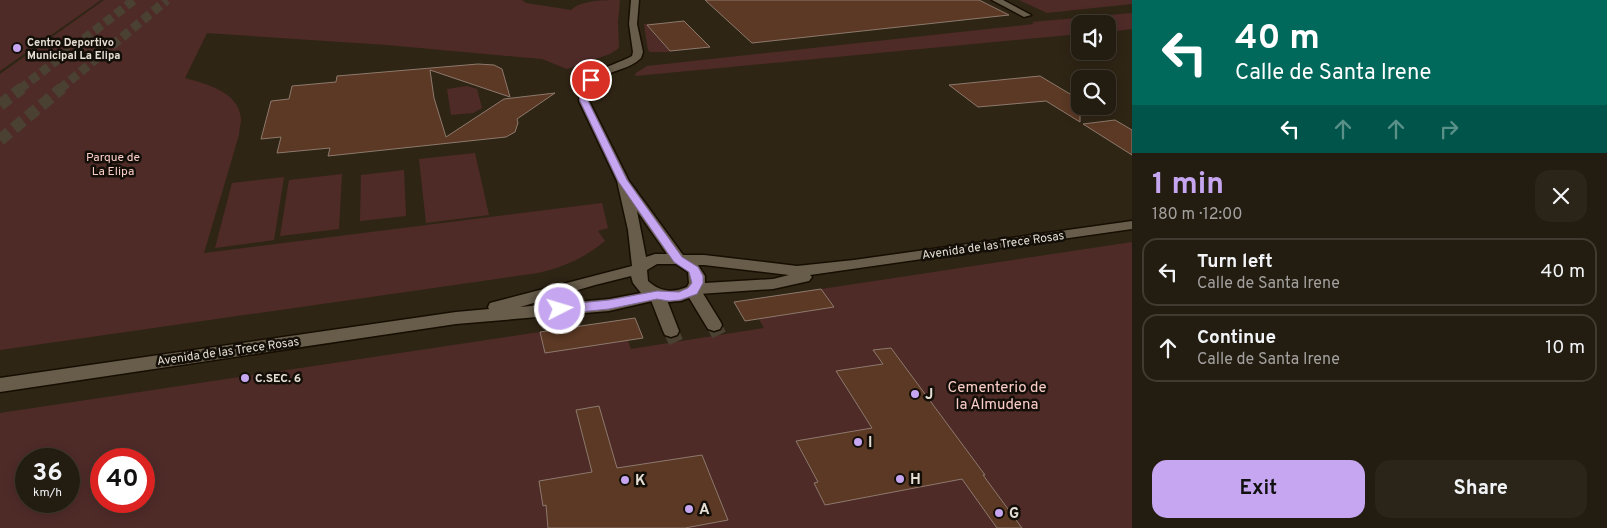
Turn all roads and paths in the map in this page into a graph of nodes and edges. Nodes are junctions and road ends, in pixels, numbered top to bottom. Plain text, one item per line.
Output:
1 (635, 0) edge
2 (996, 0) edge
3 (1027, 15) dead end
4 (622, 181) junction
5 (1132, 225) edge
6 (682, 262) junction
7 (854, 266) junction
8 (640, 269) junction
9 (693, 290) junction
10 (657, 295) junction
11 (456, 318) junction
12 (714, 325) tunnel mouth
13 (671, 331) tunnel mouth
14 (0, 385) edge

1 - 4 street
2 - 3 street
4 - 6 street
4 - 8 street
5 - 7 street, Avenida de las Trece Rosas
6 - 7 street, Avenida de las Trece Rosas
6 - 8 street, Avenida de las Trece Rosas
6 - 9 street
7 - 9 street, Avenida de las Trece Rosas
8 - 10 street
8 - 11 street, Avenida de las Trece Rosas
9 - 10 street, Avenida de las Trece Rosas
9 - 12 street
10 - 11 street, Avenida de las Trece Rosas
10 - 13 street
11 - 14 street, Avenida de las Trece Rosas

